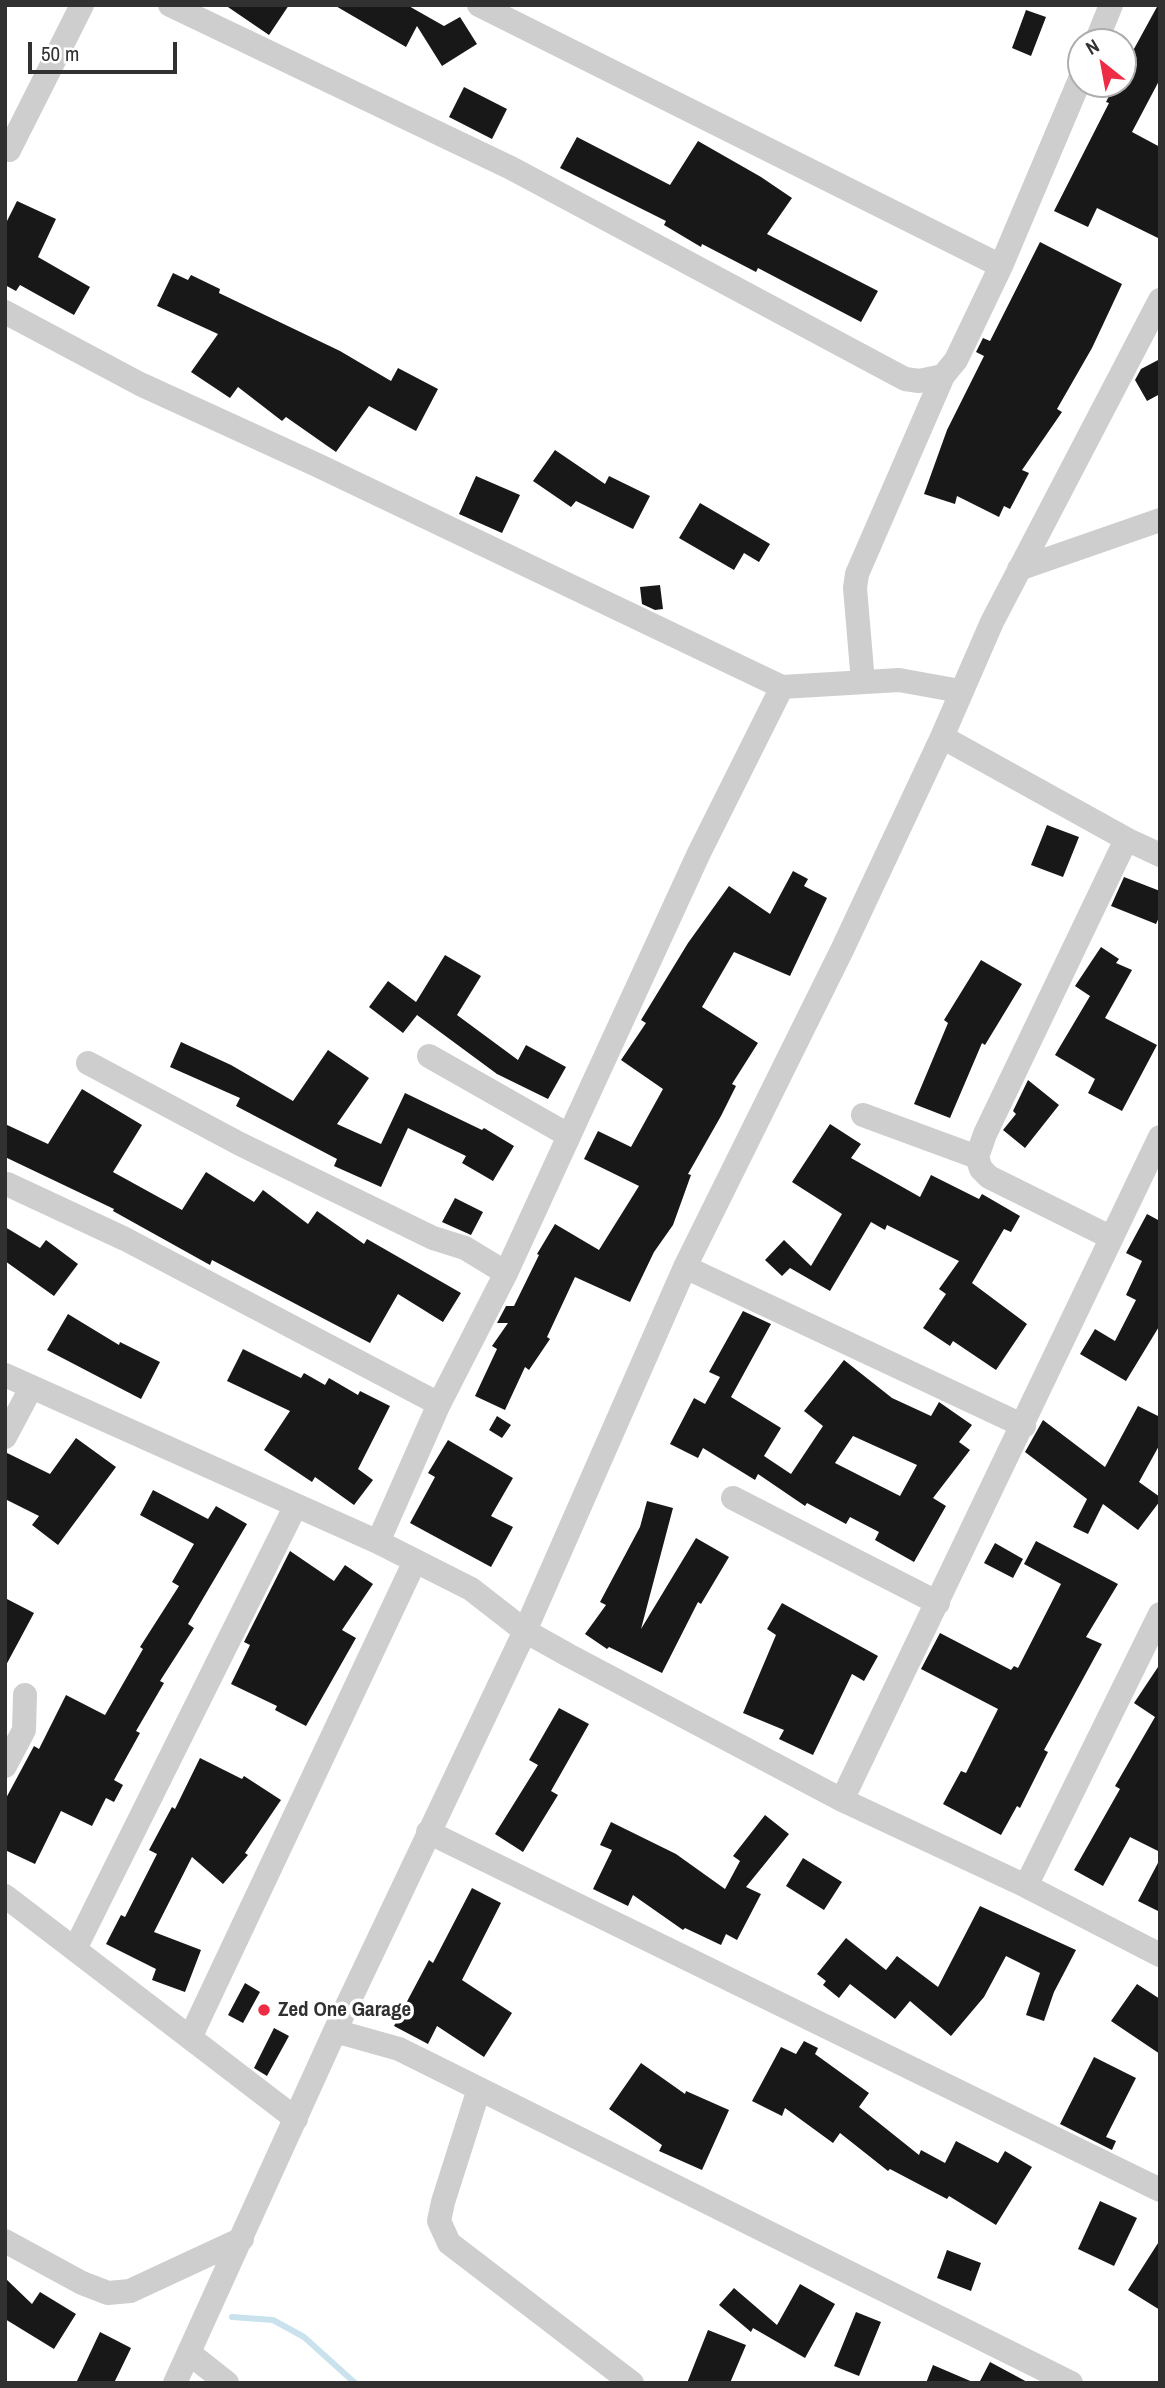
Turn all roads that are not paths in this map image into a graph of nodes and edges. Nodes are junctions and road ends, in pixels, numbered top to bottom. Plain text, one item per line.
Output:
1 (82, 5) edge
2 (170, 5) edge
3 (479, 5) edge
4 (1111, 5) edge
5 (1102, 28) edge
6 (1072, 98) edge
7 (9, 150) dead end
8 (1001, 267) junction
9 (1160, 300) edge
10 (5, 312) edge
11 (943, 376) junction
12 (1160, 520) edge
13 (1019, 569) junction
14 (863, 682) junction
15 (782, 687) junction
16 (960, 691) junction
17 (942, 737) junction
18 (1128, 841) junction
19 (1160, 855) edge
20 (429, 1056) dead end
21 (88, 1063) dead end
22 (863, 1115) dead end
23 (568, 1135) junction
24 (1160, 1137) edge
25 (977, 1157) junction
26 (7, 1184) edge
27 (1110, 1237) junction
28 (685, 1267) junction
29 (506, 1273) junction
30 (5, 1375) edge
31 (31, 1388) junction
32 (439, 1404) junction
33 (1024, 1426) junction
34 (5, 1437) edge
35 (733, 1498) dead end
36 (295, 1507) junction
37 (378, 1542) junction
38 (415, 1561) junction
39 (938, 1603) junction
40 (1160, 1614) edge
41 (525, 1631) junction
42 (25, 1695) dead end
43 (5, 1766) edge
44 (842, 1800) junction
45 (428, 1832) junction
46 (1026, 1886) junction
47 (5, 1896) edge
48 (76, 1947) junction
49 (1160, 1955) edge
50 (335, 2031) junction
51 (190, 2038) junction
52 (480, 2089) junction
53 (296, 2119) junction
54 (1160, 2190) edge
55 (242, 2239) junction
56 (5, 2241) edge
57 (189, 2353) junction
58 (175, 2383) edge
59 (227, 2383) edge
60 (632, 2383) edge
61 (1071, 2383) edge

1 - 7 street
2 - 11 street
3 - 8 street
4 - 5 street
6 - 8 street
8 - 11 street
9 - 13 street
10 - 15 street
11 - 14 street
12 - 13 street
13 - 16 street
14 - 15 street
14 - 16 street
15 - 23 street
16 - 17 street
17 - 18 street
17 - 28 street
18 - 19 street
18 - 25 street
20 - 23 street
21 - 29 street
22 - 25 street
23 - 29 street
24 - 27 street
25 - 27 street
26 - 32 street
27 - 33 street
28 - 33 street
28 - 41 street
29 - 32 street
30 - 31 street
31 - 34 street
31 - 36 street
32 - 37 street
33 - 39 street
35 - 39 street
36 - 37 street
36 - 48 street
37 - 38 street
38 - 41 street
38 - 51 street
39 - 44 street
40 - 46 street
41 - 44 street
41 - 45 street
42 - 43 street
44 - 46 street
45 - 50 street
45 - 54 street
46 - 49 street
47 - 48 street
48 - 51 street
50 - 52 street
50 - 53 street
51 - 53 street
52 - 60 street
52 - 61 street
53 - 55 street
55 - 56 street
55 - 57 street
57 - 58 street
57 - 59 street

